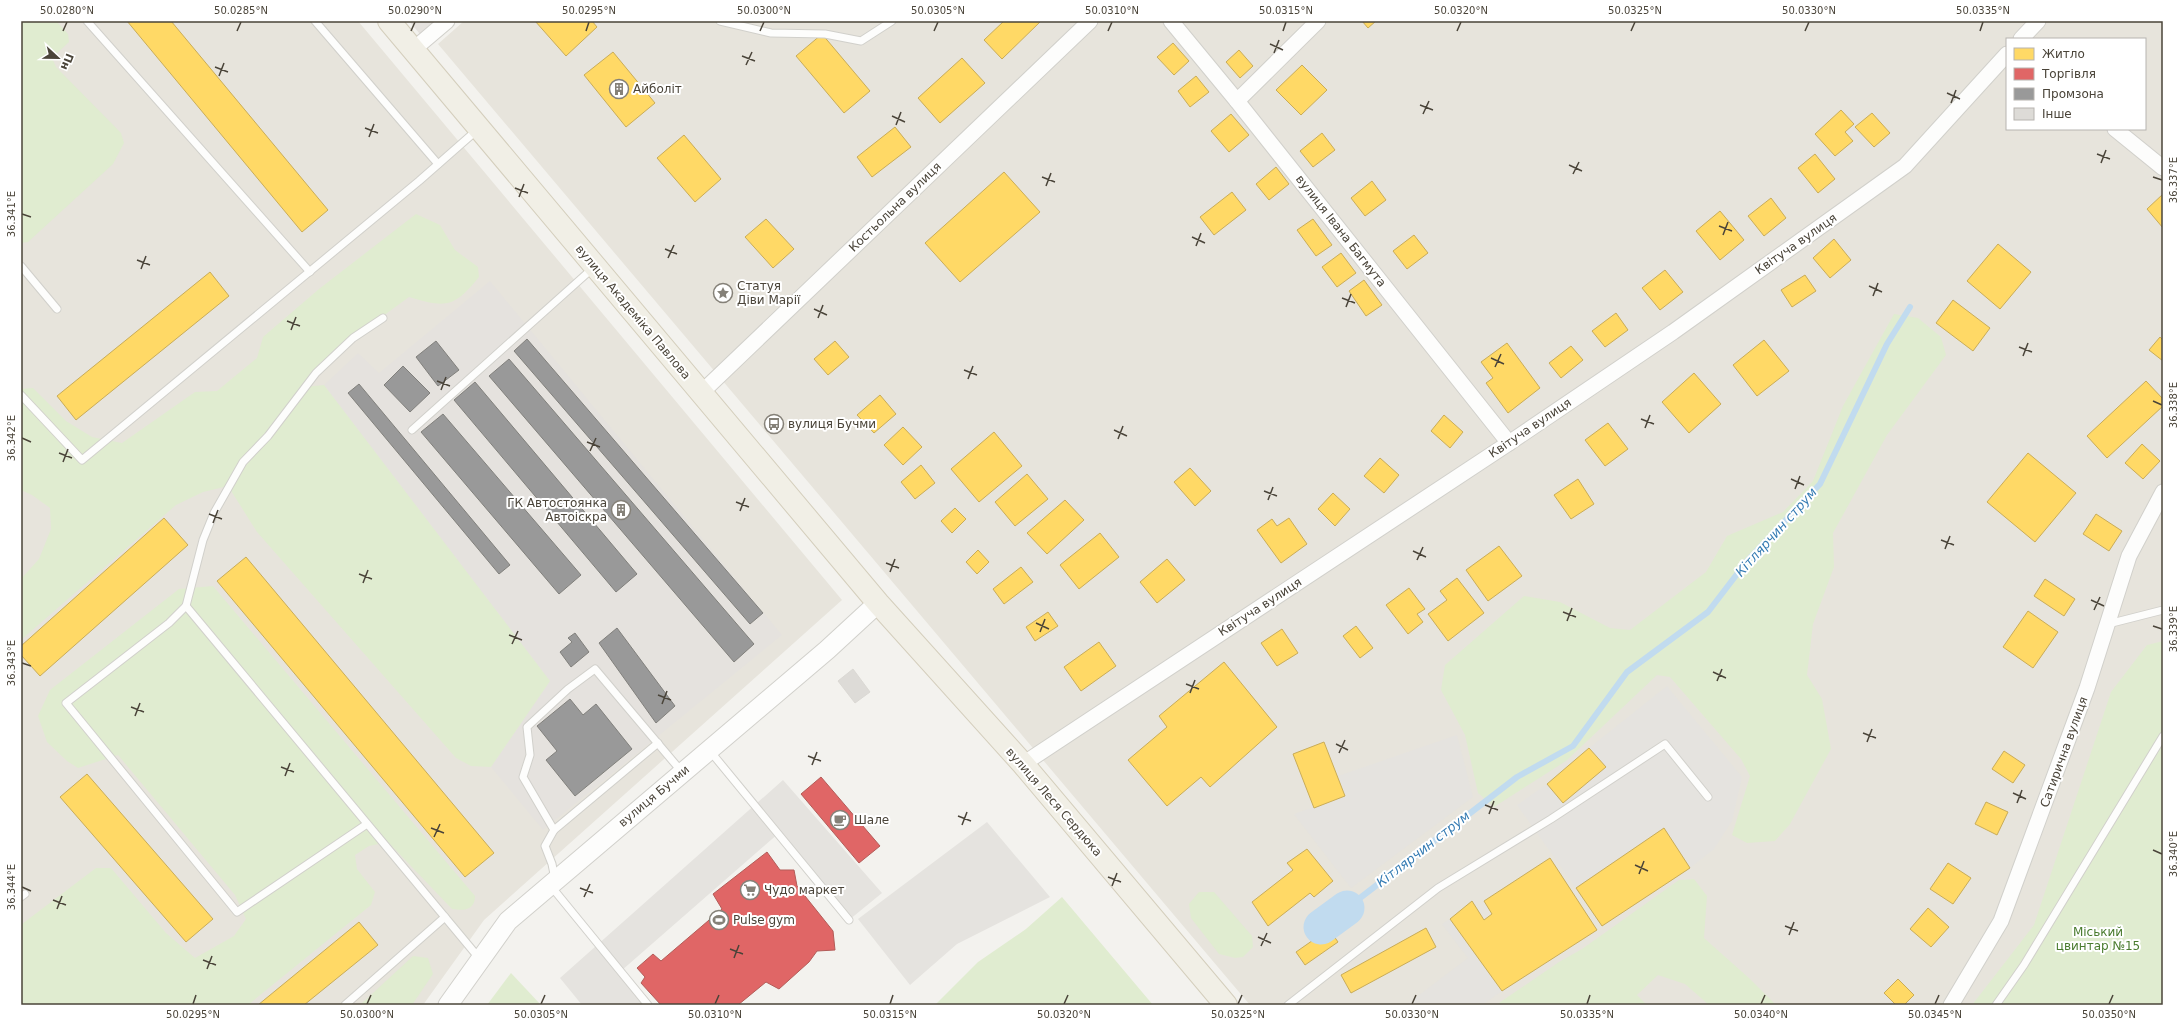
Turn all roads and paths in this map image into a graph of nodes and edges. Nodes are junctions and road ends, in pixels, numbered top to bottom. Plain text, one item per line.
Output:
1 (87, 21) edge
2 (315, 21) edge
3 (389, 21) edge
4 (447, 21) edge
5 (720, 21) edge
6 (892, 21) edge
7 (1090, 21) edge
8 (1171, 21) edge
9 (1318, 21) edge
10 (2038, 21) edge
11 (2022, 38) edge
12 (414, 49) junction
13 (2006, 55) edge
14 (1237, 101) junction
15 (479, 129) junction
16 (2117, 130) edge
17 (438, 164) junction
18 (2163, 168) edge
19 (21, 266) edge
20 (595, 266) junction
21 (310, 272) junction
22 (57, 309) dead end
23 (383, 318) dead end
24 (701, 393) junction
25 (21, 395) edge
26 (412, 430) dead end
27 (1509, 443) junction
28 (2163, 492) edge
29 (878, 603) junction
30 (186, 606) junction
31 (2163, 610) edge
32 (2108, 624) junction
33 (2163, 736) edge
34 (658, 743) junction
35 (709, 750) junction
36 (1022, 764) junction
37 (682, 772) junction
38 (1708, 797) dead end
39 (367, 824) junction
40 (554, 830) junction
41 (553, 883) junction
42 (445, 917) junction
43 (849, 920) dead end
44 (480, 960) junction
45 (345, 1005) edge
46 (448, 1005) edge
47 (648, 1005) edge
48 (1226, 1005) edge
49 (1288, 1005) edge
50 (1951, 1005) edge
51 (1996, 1005) edge

1 - 21 lane
2 - 17 lane
3 - 12 main road, вулиця Академіка Павлова
4 - 12 street
5 - 6 lane
7 - 24 street, Костьольна вулиця
8 - 14 street, вулиця Івана Багмута
9 - 14 street
10 - 11 street
12 - 15 main road, вулиця Академіка Павлова
13 - 27 street, Квітуча вулиця
14 - 27 street, вулиця Івана Багмута
15 - 17 lane
15 - 20 main road, вулиця Академіка Павлова
16 - 18 street
17 - 21 lane
19 - 22 lane
20 - 24 main road, вулиця Академіка Павлова
20 - 26 lane
21 - 25 lane
23 - 30 lane
24 - 29 main road, вулиця Академіка Павлова
27 - 36 street, Квітуча вулиця
28 - 32 street, Сатирична вулиця
29 - 35 street, вулиця Бучми
29 - 36 main road, вулиця Леся Сердюка
30 - 39 lane
30 - 39 lane
31 - 32 lane
32 - 50 street, Сатирична вулиця
33 - 51 lane
34 - 37 lane
34 - 40 lane
34 - 40 lane
35 - 37 street, вулиця Бучми
35 - 43 lane
36 - 48 main road, вулиця Леся Сердюка
37 - 41 street, вулиця Бучми
38 - 49 lane
39 - 42 lane
40 - 41 lane
41 - 44 street, вулиця Бучми
41 - 47 lane
42 - 44 lane
42 - 45 lane
44 - 46 street, вулиця Бучми

